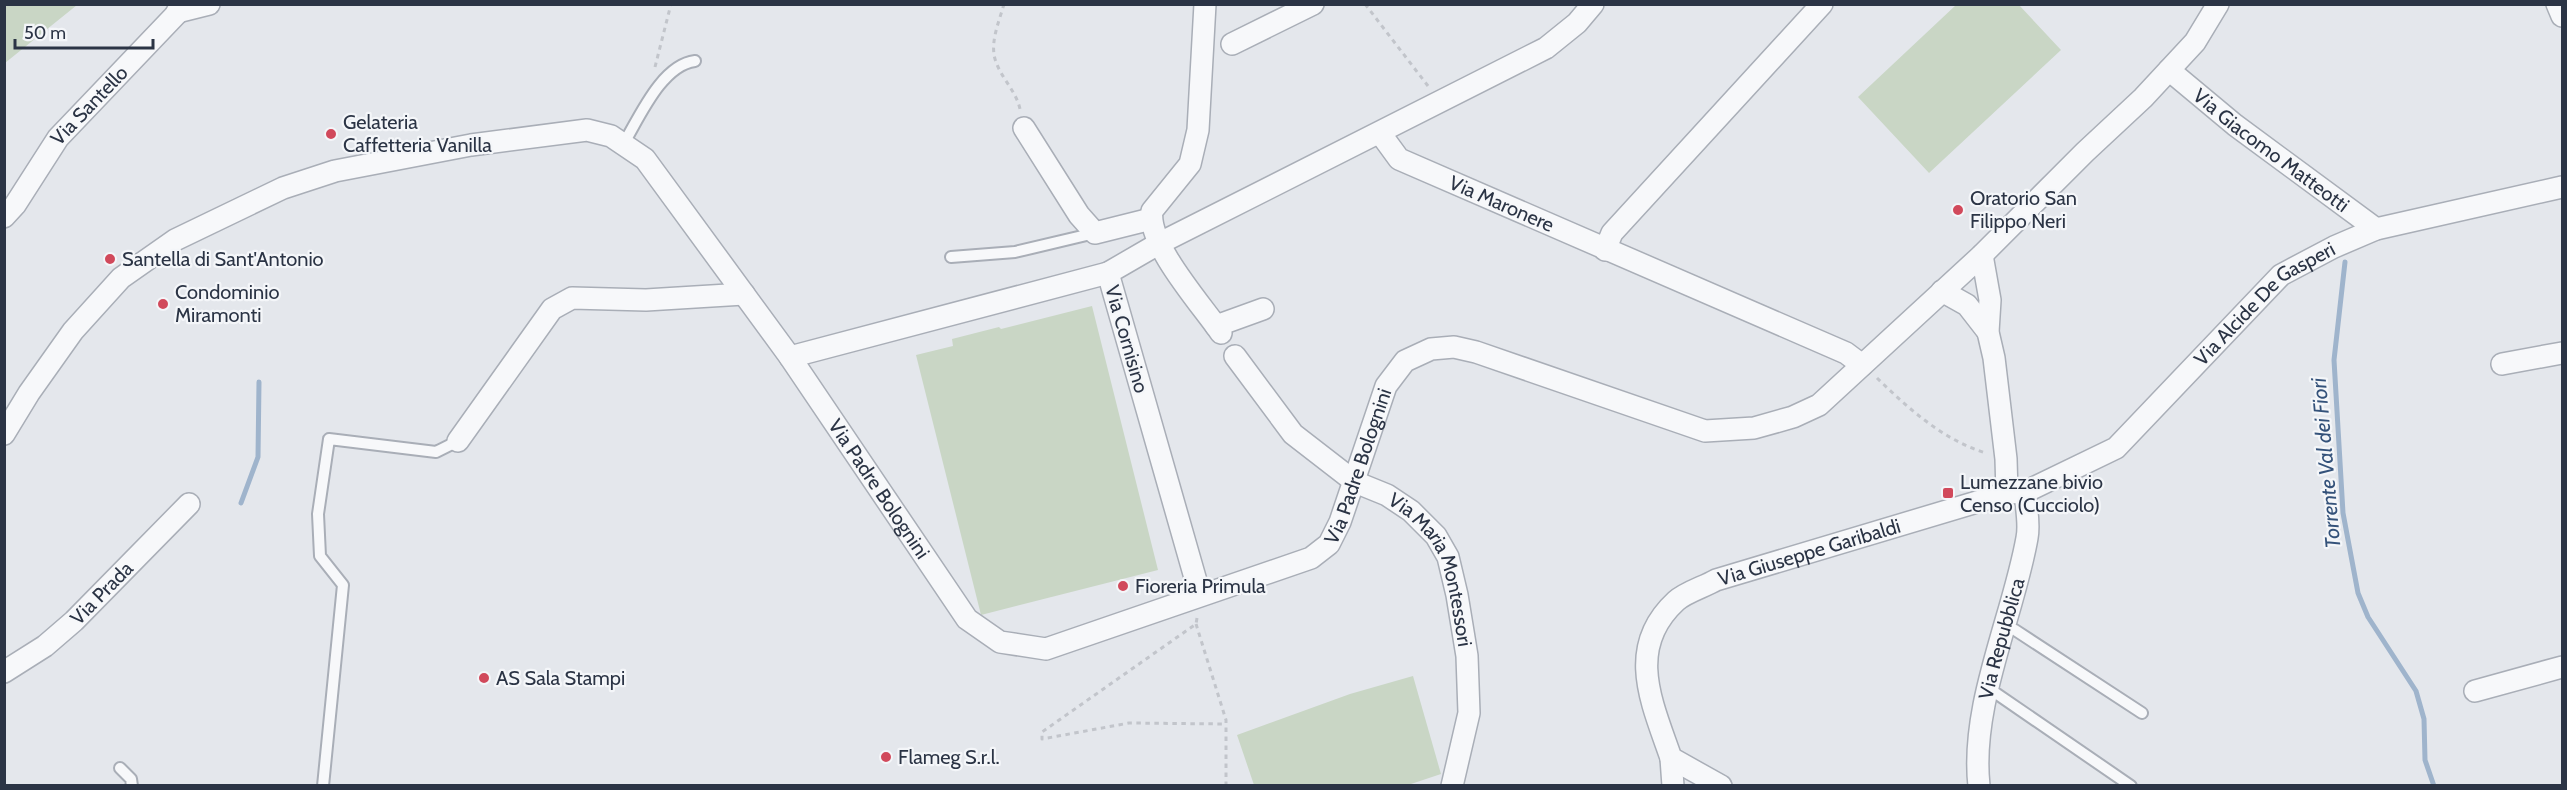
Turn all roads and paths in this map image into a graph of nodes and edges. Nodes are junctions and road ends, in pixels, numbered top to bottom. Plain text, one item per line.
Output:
1 (209, 4) edge
2 (1004, 4) edge
3 (1189, 4) edge
4 (1313, 4) edge
5 (1365, 4) edge
6 (1593, 4) edge
7 (1822, 4) edge
8 (2218, 4) edge
9 (2557, 4) edge
10 (181, 8) edge
11 (1204, 13) edge
12 (2562, 16) edge
13 (1232, 44) dead end
14 (695, 61) dead end
15 (2169, 70) junction
16 (1441, 101) junction
17 (1024, 128) joint
18 (1380, 133) junction
19 (624, 142) junction
20 (2562, 187) edge
21 (4, 217) edge
22 (1151, 219) junction
23 (2376, 229) junction
24 (1095, 234) junction
25 (1158, 244) junction
26 (1605, 249) junction
27 (1982, 255) junction
28 (951, 257) dead end
29 (1108, 273) junction
30 (1942, 291) junction
31 (744, 294) junction
32 (1263, 309) dead end
33 (1988, 332) junction
34 (2562, 353) edge
35 (1235, 356) dead end
36 (790, 357) junction
37 (1862, 364) junction
38 (2502, 364) dead end
39 (4, 434) edge
40 (458, 441) joint
41 (2006, 459) junction
42 (1355, 482) junction
43 (2016, 493) junction
44 (189, 504) dead end
45 (1200, 596) junction
46 (1196, 624) junction
47 (2004, 628) junction
48 (2562, 667) edge
49 (4, 672) edge
50 (2475, 691) dead end
51 (1988, 692) junction
52 (2142, 713) dead end
53 (1226, 724) junction
54 (1671, 758) junction
55 (120, 768) dead end
56 (132, 786) edge
57 (323, 786) edge
58 (1226, 786) edge
59 (1452, 786) edge
60 (1673, 786) edge
61 (1721, 786) edge
62 (1979, 786) edge
63 (2131, 786) edge

1 - 10 street
2 - 17 path
3 - 11 street
4 - 13 street
5 - 16 path
6 - 16 street
7 - 26 street
8 - 15 street
9 - 12 street
10 - 21 street, Via Santello
11 - 22 street
14 - 19 lane
15 - 23 street, Via Giacomo Matteotti
15 - 27 street
16 - 18 street
17 - 24 street
18 - 25 street, Via Cornisino
18 - 26 street, Via Maronere
19 - 31 street, Via Padre Bolognini
19 - 39 street, Via Padre Bolognini
20 - 23 street, Via Alcide De Gasperi
22 - 24 street
22 - 25 street
23 - 43 street, Via Alcide De Gasperi
24 - 28 lane
25 - 29 street, Via Cornisino
25 - 32 street
26 - 37 street, Via Maronere
27 - 30 street
27 - 33 street
29 - 36 street
29 - 45 street, Via Cornisino
30 - 33 street
30 - 37 street
31 - 36 street, Via Padre Bolognini
31 - 40 street
33 - 41 street
34 - 38 street
35 - 42 street, Via Maria Montessori
36 - 45 street, Via Padre Bolognini
37 - 41 path
37 - 42 street, Via Padre Bolognini
40 - 57 lane
41 - 43 street
42 - 45 street, Via Padre Bolognini
42 - 59 street, Via Maria Montessori
43 - 47 street, Via Repubblica
43 - 54 street, Via Giuseppe Garibaldi
44 - 49 street, Via Prada
45 - 46 path
46 - 53 path
46 - 53 path
47 - 51 street, Via Repubblica
47 - 52 lane
48 - 50 street
51 - 62 street, Via Repubblica
51 - 63 lane
53 - 58 path
54 - 60 street, Via Giuseppe Garibaldi
54 - 61 street
55 - 56 lane

